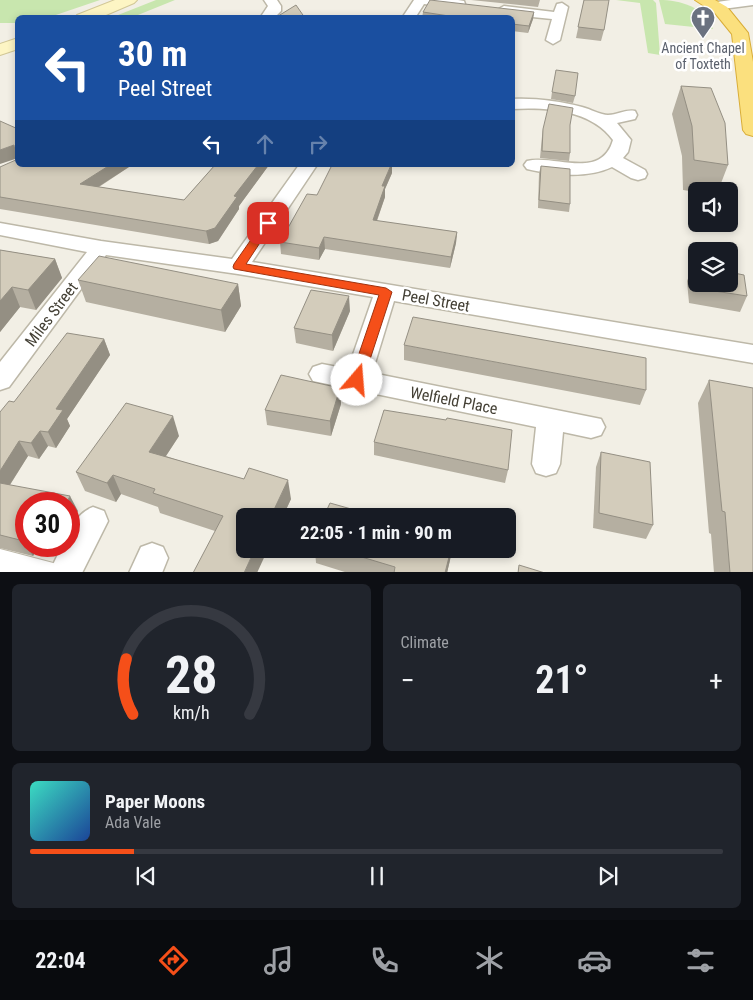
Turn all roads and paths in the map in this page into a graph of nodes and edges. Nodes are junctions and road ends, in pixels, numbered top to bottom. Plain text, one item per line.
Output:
1 (129, 0) edge
2 (270, 0) edge
3 (421, 0) edge
4 (733, 1) edge
5 (709, 3) edge
6 (470, 6) edge
7 (490, 8) edge
8 (92, 15) edge
9 (269, 15) edge
10 (410, 15) edge
11 (749, 21) edge
12 (553, 40) dead end
13 (15, 44) edge
14 (0, 50) edge
15 (749, 75) edge
16 (515, 104) edge
17 (629, 115) dead end
18 (605, 121) junction
19 (753, 127) edge
20 (613, 160) junction
21 (533, 165) dead end
22 (307, 167) edge
23 (638, 174) dead end
24 (0, 229) edge
25 (101, 248) junction
26 (238, 267) junction
27 (386, 292) junction
28 (753, 354) edge
29 (322, 374) dead end
30 (0, 380) edge
31 (357, 380) junction
32 (551, 420) junction
33 (590, 427) dead end
34 (546, 464) dead end
35 (93, 521) dead end
36 (0, 562) edge
37 (48, 572) edge
38 (65, 572) edge

1 - 8 main road
2 - 9 street
3 - 6 street
3 - 10 street
4 - 5 street
4 - 11 highway
5 - 11 highway
7 - 12 street
11 - 15 highway
13 - 14 main road
15 - 19 highway
16 - 18 street
17 - 18 street
18 - 20 street
20 - 21 street
20 - 23 street
22 - 26 street
24 - 25 street, Peel Street
25 - 26 street, Peel Street
25 - 30 street, Miles Street
26 - 27 street, Peel Street
27 - 28 street, Peel Street
27 - 31 street
29 - 31 street, Welfield Place
31 - 32 street, Welfield Place
32 - 33 street, Welfield Place
32 - 34 street
35 - 38 street
36 - 37 street

